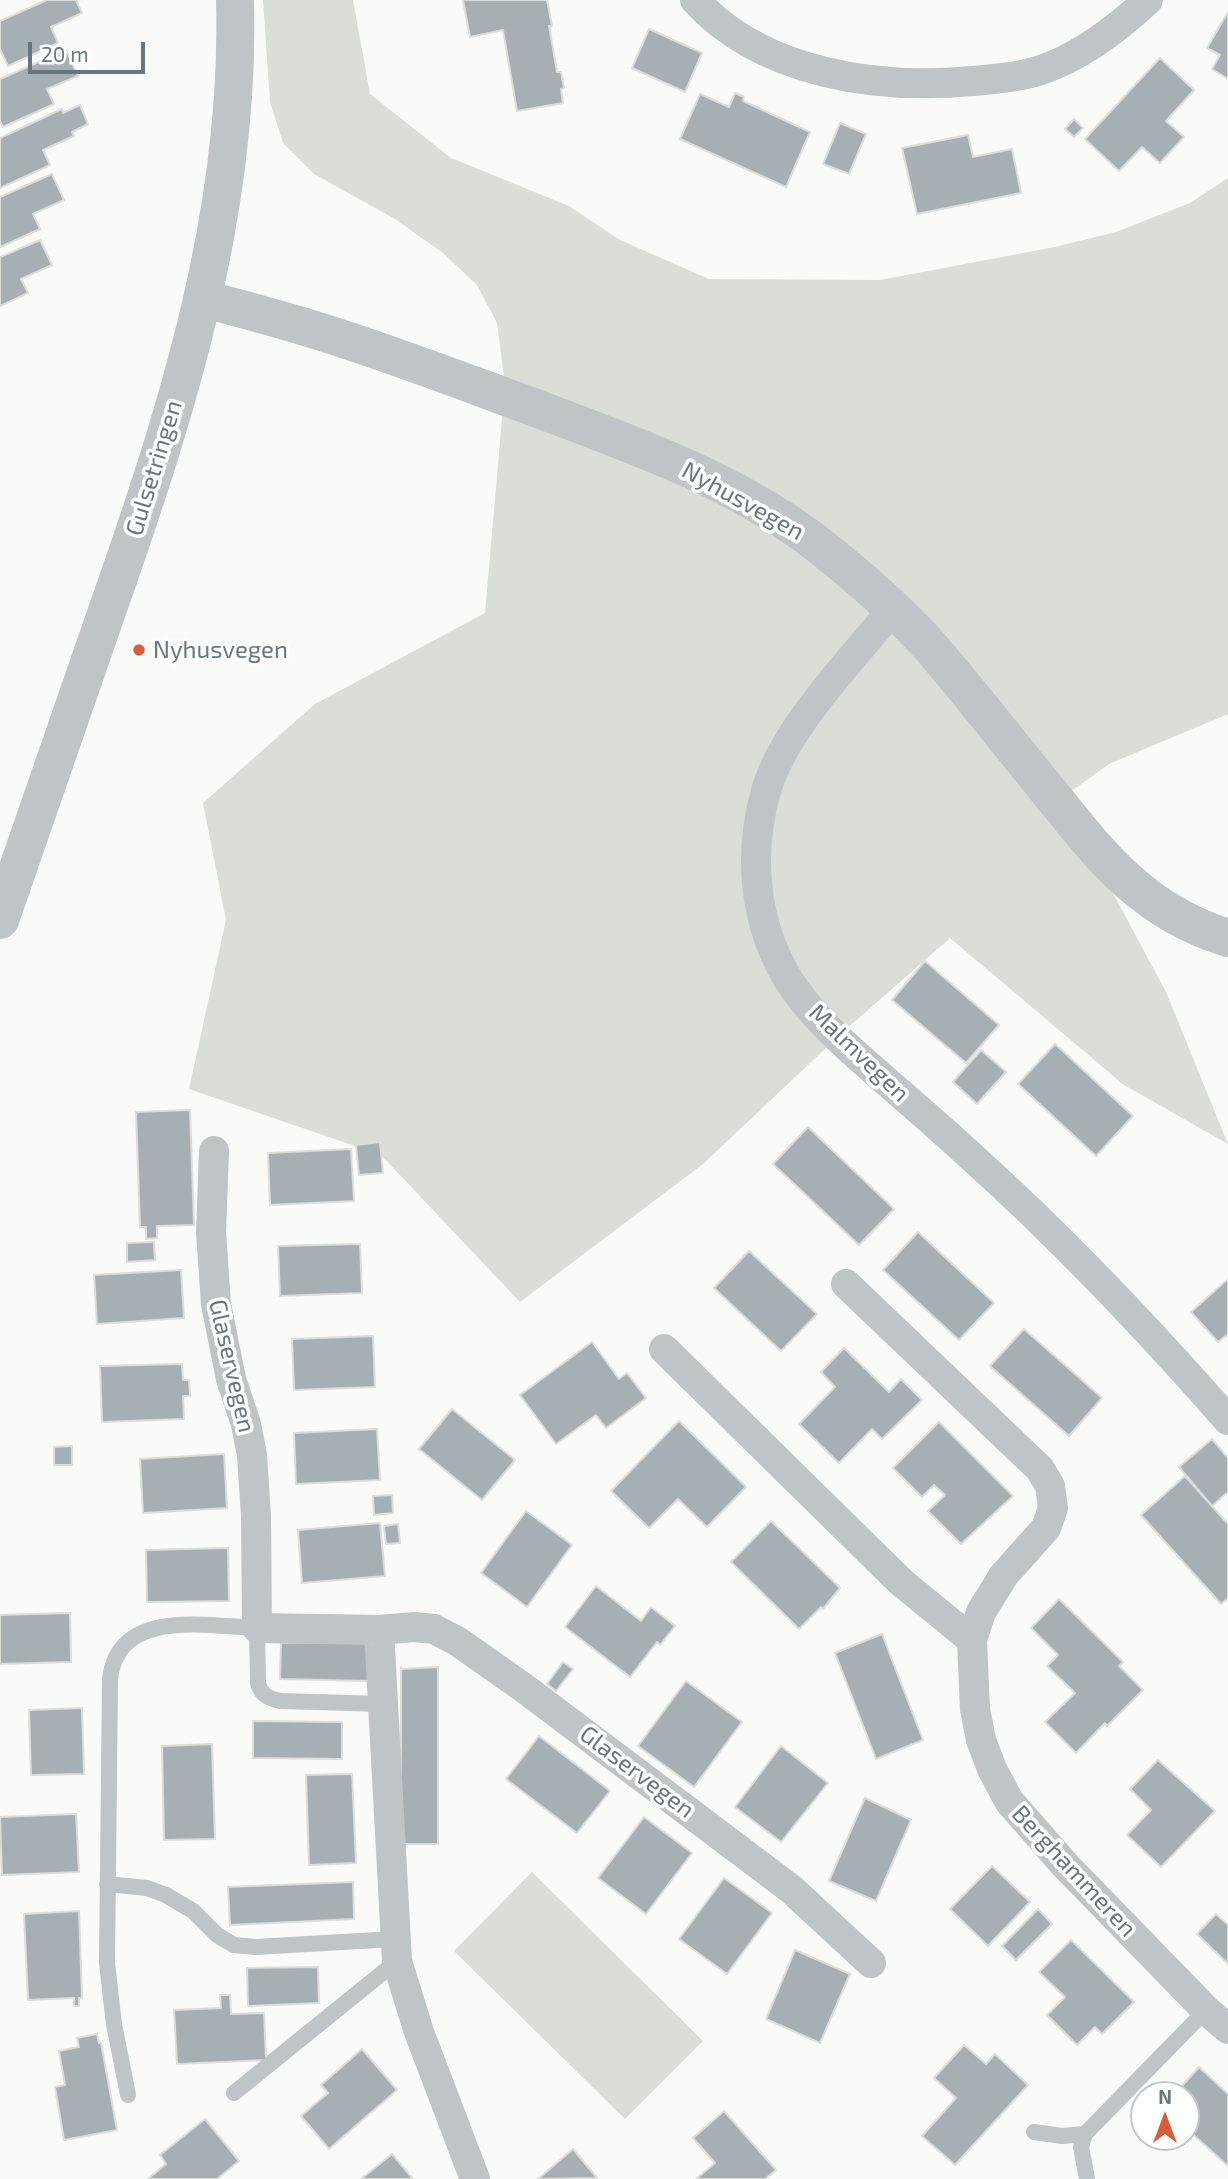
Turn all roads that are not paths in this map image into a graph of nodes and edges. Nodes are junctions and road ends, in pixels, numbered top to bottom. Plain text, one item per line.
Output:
1 (235, 0) edge
2 (695, 0) edge
3 (1148, 0) edge
4 (204, 299) junction
5 (892, 610) junction
6 (0, 920) edge
7 (1228, 938) edge
8 (214, 1151) dead end
9 (846, 1284) dead end
10 (664, 1349) dead end
11 (1228, 1420) edge
12 (257, 1628) junction
13 (379, 1630) junction
14 (972, 1640) junction
15 (383, 1704) junction
16 (107, 1884) junction
17 (396, 1950) junction
18 (872, 1963) dead end
19 (1206, 2010) junction
20 (1228, 2029) edge
21 (234, 2093) dead end
22 (128, 2095) dead end
23 (1034, 2132) dead end
24 (1085, 2134) junction
25 (475, 2179) edge
26 (1087, 2179) edge

1 - 4 street, Gulsetringen
2 - 3 street
4 - 5 street, Nyhusvegen
4 - 6 street, Gulsetringen
5 - 7 street, Nyhusvegen
5 - 11 street, Malmvegen
8 - 12 street, Glaservegen
9 - 14 street, Berghammeren
10 - 14 street
12 - 13 street, Glaservegen
12 - 15 lane
12 - 16 lane
13 - 15 street
13 - 18 street, Glaservegen
14 - 19 street, Berghammeren
15 - 17 street
16 - 17 lane
16 - 22 lane
17 - 21 lane
17 - 25 street
19 - 20 street, Berghammeren
19 - 24 lane
23 - 24 lane
24 - 26 lane

